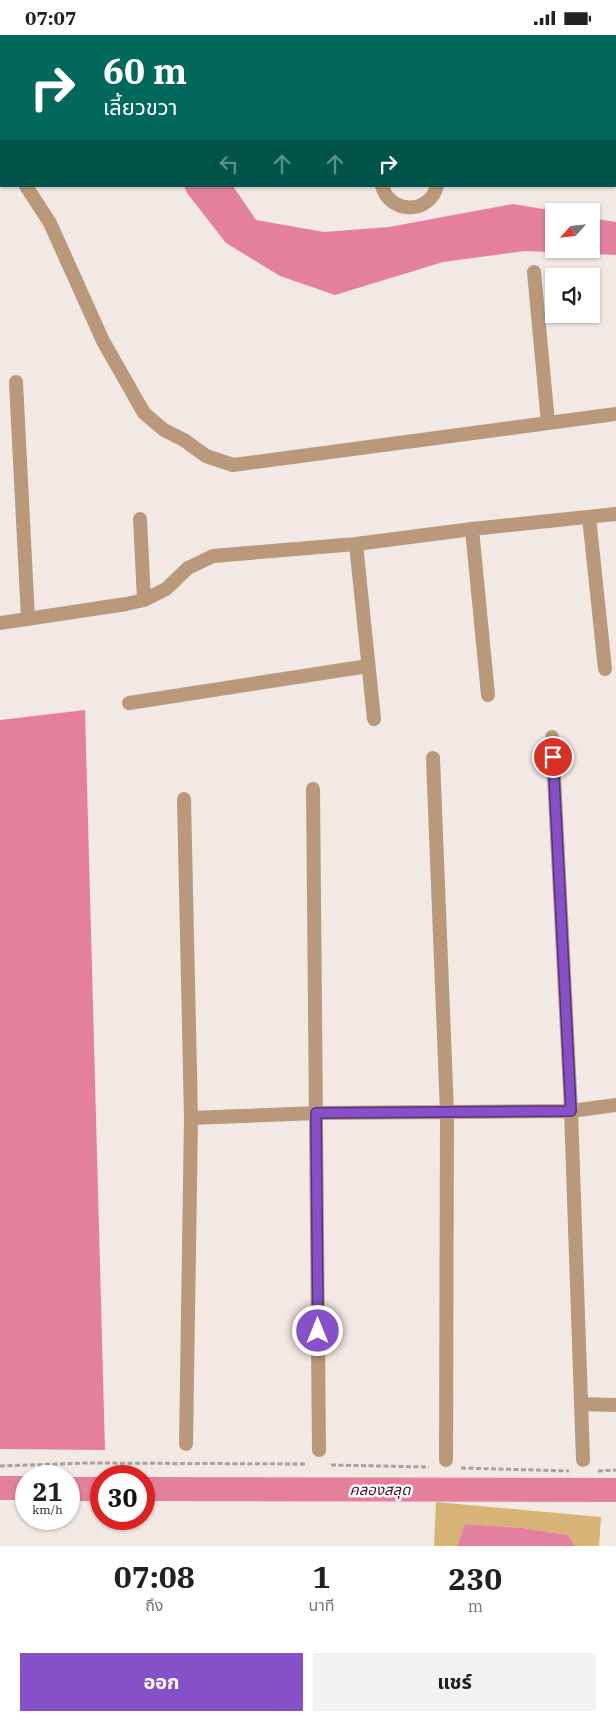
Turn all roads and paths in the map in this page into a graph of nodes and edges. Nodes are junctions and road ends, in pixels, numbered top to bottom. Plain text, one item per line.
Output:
1 (27, 187) edge
2 (382, 187) edge
3 (437, 187) edge
4 (534, 272) dead end
5 (16, 382) dead end
6 (616, 414) edge
7 (548, 423) junction
8 (616, 514) edge
9 (589, 517) junction
10 (140, 519) dead end
11 (472, 529) junction
12 (356, 544) junction
13 (144, 600) junction
14 (28, 619) junction
15 (0, 623) edge
16 (368, 666) junction
17 (604, 669) dead end
18 (488, 695) dead end
19 (129, 703) dead end
20 (374, 719) dead end
21 (552, 737) dead end
22 (434, 757) dead end
23 (313, 789) dead end
24 (184, 799) dead end
25 (616, 1105) edge
26 (571, 1111) junction
27 (316, 1113) junction
28 (447, 1113) junction
29 (191, 1118) junction
30 (582, 1404) junction
31 (616, 1405) edge
32 (186, 1444) dead end
33 (318, 1450) dead end
34 (584, 1459) dead end
35 (446, 1460) dead end

1 - 7 street
2 - 3 street
4 - 7 street
5 - 14 street
6 - 7 street
8 - 9 street
9 - 11 street
9 - 17 street
10 - 13 street
11 - 12 street
11 - 18 street
12 - 13 street
12 - 16 street
13 - 14 street
14 - 15 street
16 - 19 street
16 - 20 street
21 - 26 street
22 - 28 street
23 - 27 street
24 - 29 street
25 - 26 street
26 - 28 street
26 - 30 street
27 - 28 street
27 - 29 street
27 - 33 street
28 - 35 street
29 - 32 street
30 - 31 street
30 - 34 street

